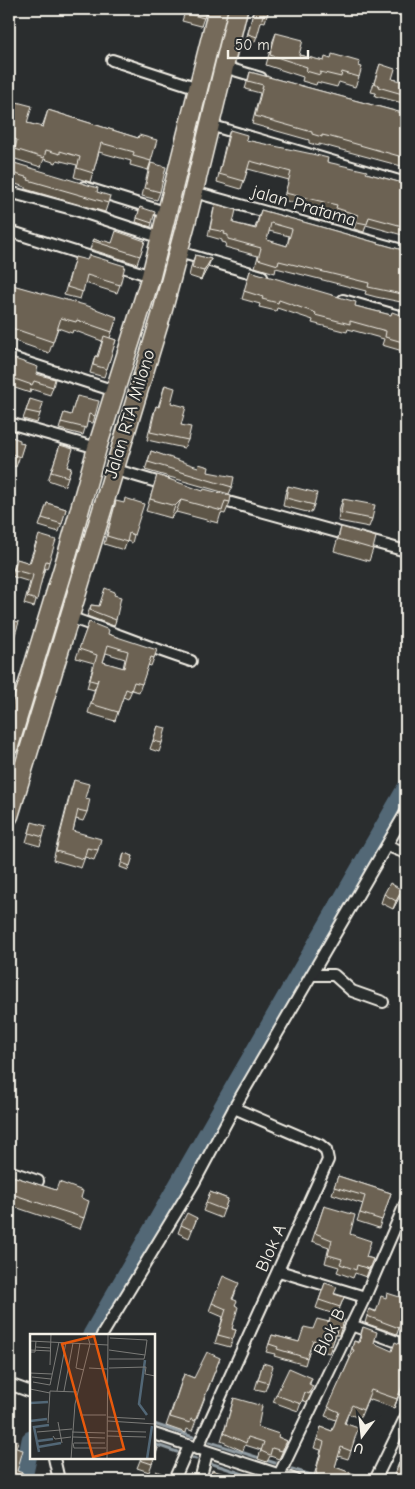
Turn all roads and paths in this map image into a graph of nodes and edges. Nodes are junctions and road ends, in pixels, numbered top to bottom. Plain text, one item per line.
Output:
1 (218, 9) edge
2 (238, 9) edge
3 (112, 60) dead end
4 (224, 67) junction
5 (271, 80) edge
6 (198, 88) junction
7 (210, 126) junction
8 (406, 183) edge
9 (76, 185) edge
10 (9, 192) edge
11 (194, 192) junction
12 (168, 213) junction
13 (9, 231) edge
14 (162, 238) junction
15 (406, 251) edge
16 (179, 252) junction
17 (151, 276) junction
18 (272, 278) edge
19 (333, 296) edge
20 (406, 318) edge
21 (9, 357) edge
22 (115, 392) junction
23 (9, 423) edge
24 (104, 429) junction
25 (123, 434) junction
26 (97, 448) junction
27 (113, 469) junction
28 (179, 488) edge
29 (207, 496) edge
30 (406, 551) edge
31 (69, 617) junction
32 (191, 661) dead end
33 (9, 746) edge
34 (406, 812) edge
35 (9, 816) edge
36 (388, 846) junction
37 (406, 852) edge
38 (312, 975) junction
39 (383, 1002) dead end
40 (234, 1108) junction
41 (9, 1171) edge
42 (38, 1181) dead end
43 (406, 1202) edge
44 (279, 1271) junction
45 (365, 1297) junction
46 (351, 1325) junction
47 (103, 1334) edge
48 (406, 1345) edge
49 (9, 1384) edge
50 (30, 1392) edge
51 (406, 1416) edge
52 (155, 1434) edge
53 (193, 1448) junction
54 (207, 1453) junction
55 (54, 1459) edge
56 (286, 1478) edge
57 (59, 1480) edge
58 (174, 1480) edge
59 (200, 1480) edge
60 (375, 1480) edge

1 - 6 highway, Jalan RTA Milono
2 - 4 highway, Jalan RTA Milono
3 - 6 street
4 - 5 street
4 - 7 highway, Jalan RTA Milono
6 - 12 highway, Jalan RTA Milono
7 - 8 street
7 - 11 highway, Jalan RTA Milono
9 - 12 street
10 - 14 street
11 - 15 street, jalan Pratama
11 - 16 highway, Jalan RTA Milono
12 - 14 highway, Jalan RTA Milono
13 - 17 street
14 - 17 highway, Jalan RTA Milono
16 - 18 street
16 - 25 highway, Jalan RTA Milono
17 - 22 highway, Jalan RTA Milono
19 - 20 street
21 - 22 street
22 - 24 highway, Jalan RTA Milono
23 - 26 street
24 - 25 highway
24 - 26 highway, Jalan RTA Milono
25 - 27 highway, Jalan RTA Milono
26 - 33 highway, Jalan RTA Milono
27 - 28 street
27 - 31 highway, Jalan RTA Milono
29 - 30 street
31 - 32 street
31 - 35 highway, Jalan RTA Milono
34 - 36 street
36 - 37 street
36 - 38 street
38 - 39 street
38 - 40 street
40 - 44 street, Blok A
40 - 47 street
41 - 42 street
43 - 45 street, Blok B
44 - 45 street
44 - 53 street, Blok A
45 - 46 street, Blok B
46 - 48 street
46 - 56 street, Blok B
49 - 50 street
51 - 60 street
52 - 53 street
53 - 54 street
53 - 58 street, Blok A
54 - 56 street
54 - 59 street
55 - 57 street

